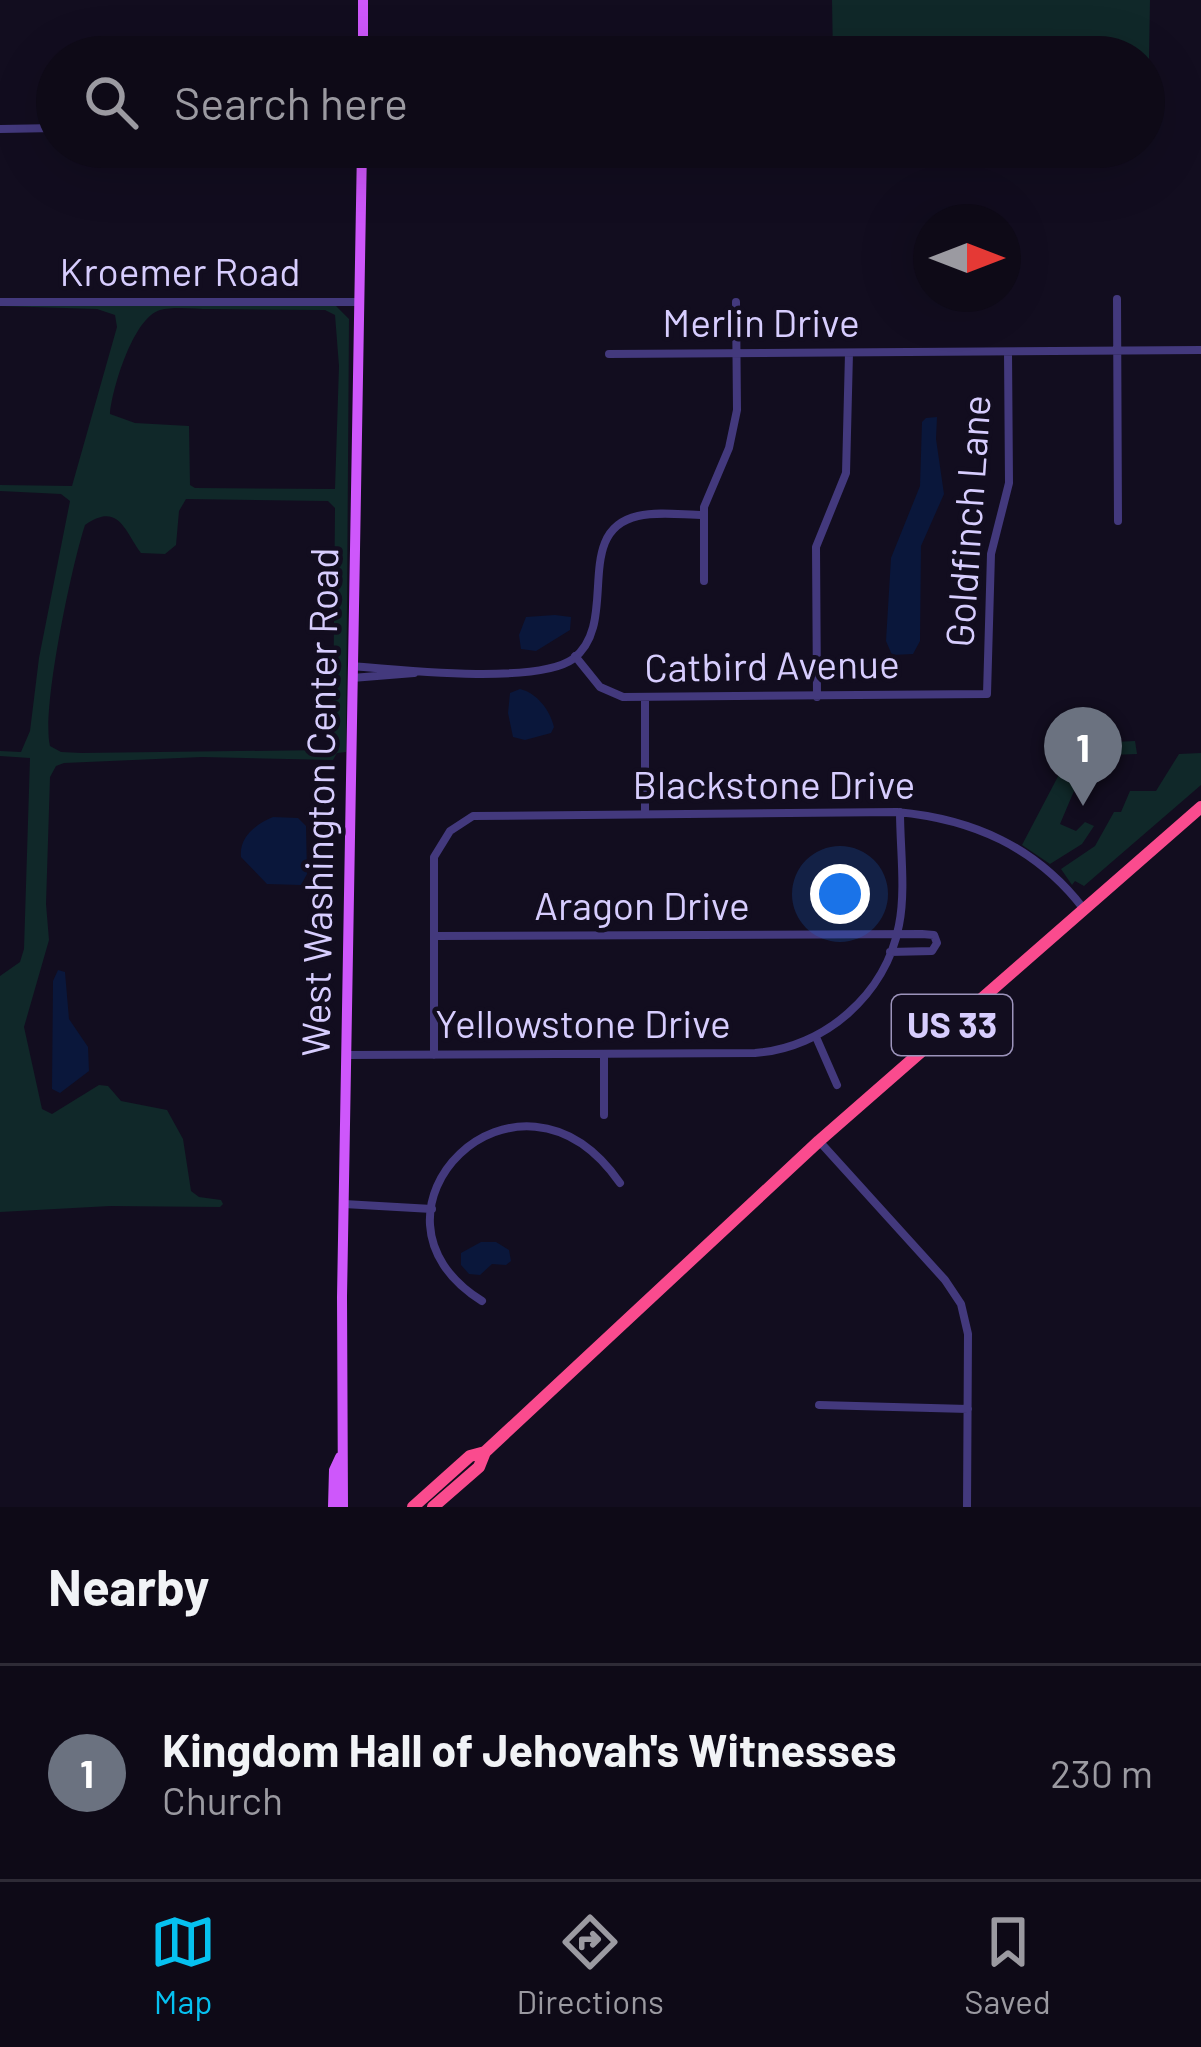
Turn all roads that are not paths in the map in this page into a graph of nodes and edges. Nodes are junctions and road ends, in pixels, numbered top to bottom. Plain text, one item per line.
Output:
1 (363, 0) edge
2 (363, 36) edge
3 (0, 128) edge
4 (36, 128) edge
5 (362, 168) edge
6 (1117, 299) dead end
7 (0, 302) edge
8 (359, 302) junction
9 (736, 302) dead end
10 (1201, 350) edge
11 (1117, 351) junction
12 (1008, 352) junction
13 (737, 353) junction
14 (849, 353) junction
15 (609, 354) dead end
16 (704, 515) junction
17 (1118, 520) dead end
18 (704, 581) dead end
19 (575, 656) junction
20 (352, 672) junction
21 (987, 694) joint
22 (817, 697) junction
23 (645, 698) junction
24 (1201, 807) edge
25 (900, 812) junction
26 (645, 813) junction
27 (1084, 909) junction
28 (896, 934) junction
29 (434, 936) junction
30 (890, 952) junction
31 (816, 1036) junction
32 (604, 1054) junction
33 (346, 1055) junction
34 (434, 1055) junction
35 (837, 1085) dead end
36 (604, 1114) dead end
37 (820, 1141) junction
38 (620, 1184) dead end
39 (344, 1204) junction
40 (432, 1209) junction
41 (482, 1301) dead end
42 (819, 1405) dead end
43 (968, 1408) junction
44 (485, 1452) junction
45 (340, 1457) junction
46 (333, 1507) edge
47 (343, 1507) edge
48 (413, 1507) edge
49 (433, 1507) edge
50 (967, 1507) edge

1 - 2 main road
3 - 4 street
5 - 8 main road, West Washington Center Road
6 - 11 street
7 - 8 street, Kroemer Road
8 - 20 main road, West Washington Center Road
9 - 13 street
10 - 11 street, Merlin Drive
11 - 12 street, Merlin Drive
11 - 17 street
12 - 14 street, Merlin Drive
12 - 21 street, Goldfinch Lane
13 - 14 street, Merlin Drive
13 - 15 street, Merlin Drive
13 - 16 street
14 - 22 street
16 - 18 street
16 - 19 street
19 - 20 street
19 - 23 street, Catbird Avenue
20 - 33 main road, West Washington Center Road
21 - 22 street, Catbird Avenue
22 - 23 street, Catbird Avenue
23 - 26 street
24 - 27 highway, US 33
25 - 26 street, Blackstone Drive
25 - 27 street, Blackstone Drive
25 - 28 street
26 - 29 street, Blackstone Drive
27 - 37 highway, US 33
28 - 29 street, Aragon Drive
28 - 30 street
28 - 30 street, Aragon Drive
29 - 34 street
30 - 31 street
31 - 32 street, Yellowstone Drive
31 - 35 street
32 - 34 street, Yellowstone Drive
32 - 36 street
33 - 34 street, Yellowstone Drive
33 - 39 main road, West Washington Center Road
37 - 43 street
37 - 44 highway, US 33
38 - 40 street
39 - 40 street
39 - 45 main road, West Washington Center Road
40 - 41 street
42 - 43 street
43 - 50 street
44 - 48 highway, US 33
44 - 49 highway, US 33
45 - 46 main road, West Washington Center Road
45 - 47 main road, West Washington Center Road

